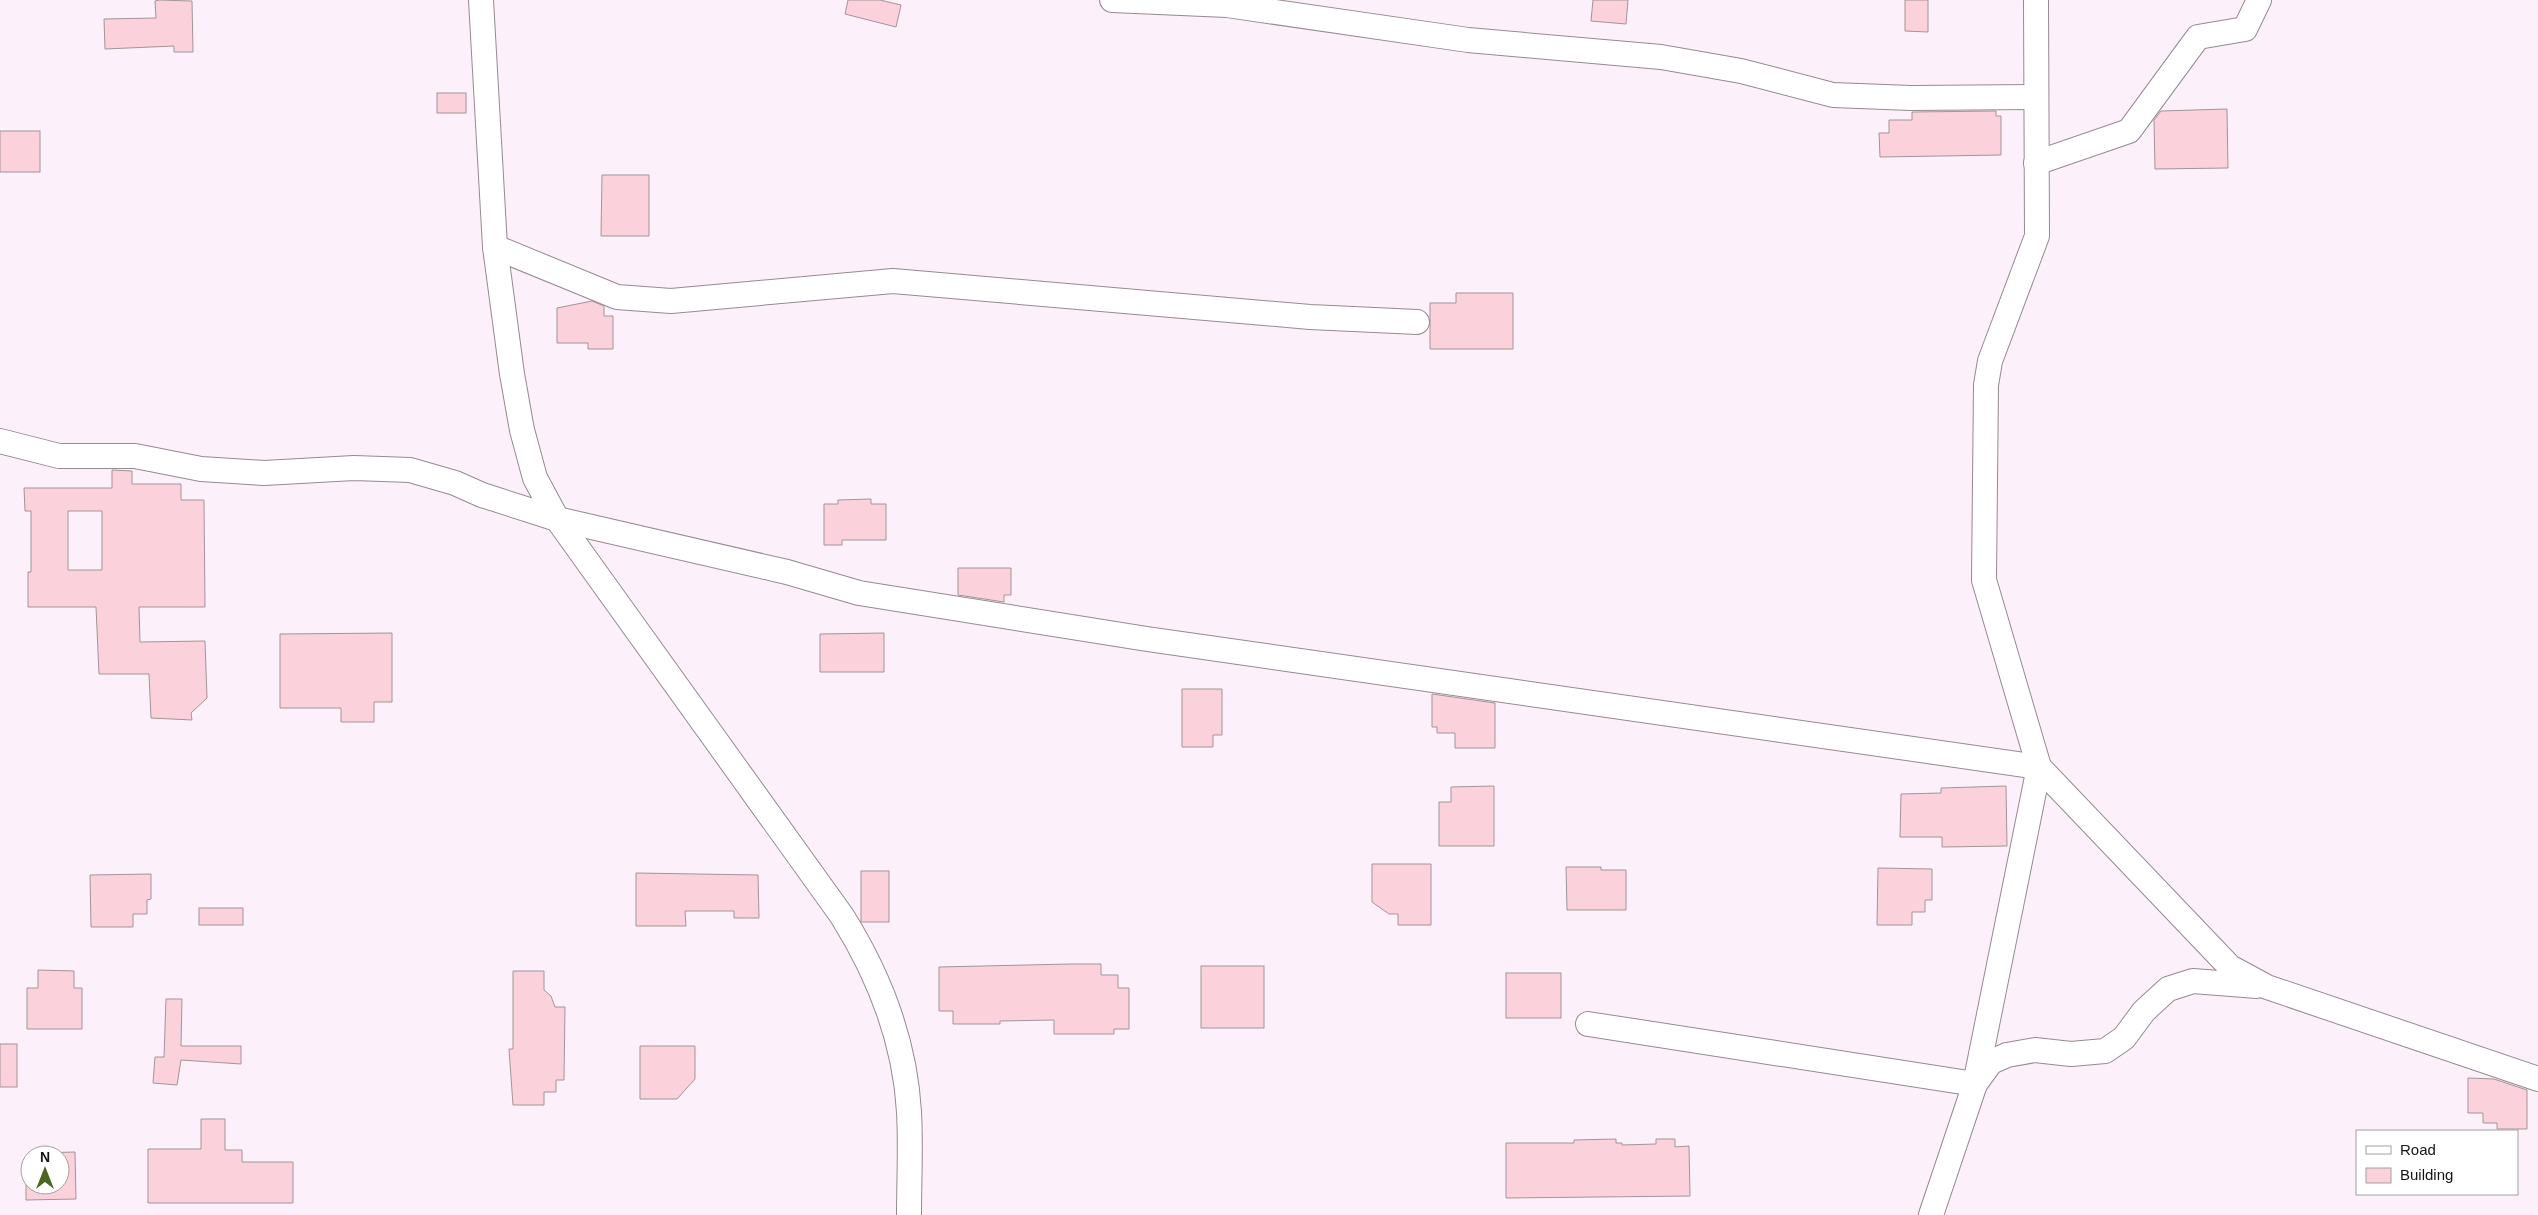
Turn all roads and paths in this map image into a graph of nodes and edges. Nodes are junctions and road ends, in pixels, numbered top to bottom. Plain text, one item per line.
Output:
1 (481, 0) edge
2 (1112, 0) edge
3 (2036, 0) edge
4 (2259, 0) edge
5 (1170, 2) edge
6 (2036, 97) junction
7 (2036, 163) junction
8 (495, 247) junction
9 (1416, 322) dead end
10 (0, 441) edge
11 (557, 519) junction
12 (2039, 767) junction
13 (2267, 987) junction
14 (1588, 1024) dead end
15 (2538, 1079) edge
16 (1975, 1084) junction
17 (909, 1215) edge
18 (1931, 1215) edge

1 - 8 street
2 - 5 street
3 - 6 street
4 - 7 street
5 - 6 street
6 - 7 street
7 - 12 street
8 - 9 street
8 - 11 street
10 - 11 street
11 - 12 street
11 - 17 street
12 - 13 street
12 - 16 street
13 - 15 street
13 - 16 street
14 - 16 street
16 - 18 street

